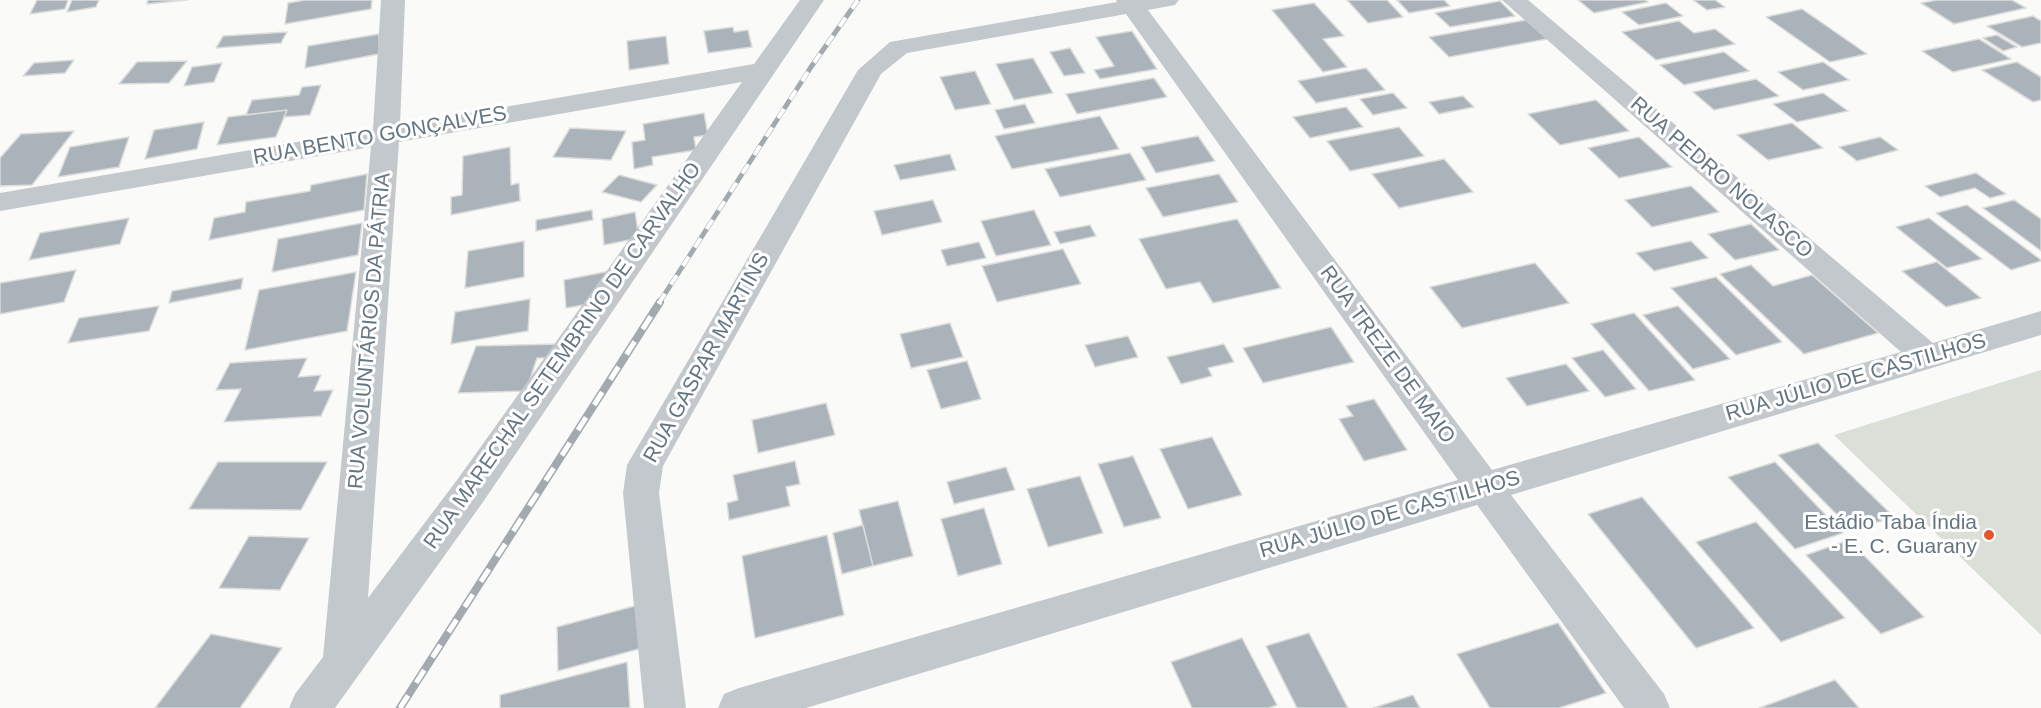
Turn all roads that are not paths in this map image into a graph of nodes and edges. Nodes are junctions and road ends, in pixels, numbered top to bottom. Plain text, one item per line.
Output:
1 (393, 0) edge
2 (812, 0) edge
3 (1167, 0) edge
4 (1514, 0) edge
5 (1130, 3) edge
6 (760, 71) junction
7 (386, 134) junction
8 (0, 202) edge
9 (2041, 324) edge
10 (1928, 357) junction
11 (1484, 487) junction
12 (343, 662) junction
13 (310, 708) edge
14 (665, 708) edge
15 (739, 708) edge
16 (1649, 708) edge

1 - 7 street, RUA VOLUNTÁRIOS DA PÁTRIA
2 - 6 street, RUA MARECHAL SETEMBRINO DE CARVALHO
3 - 5 street
4 - 10 street, RUA PEDRO NOLASCO
5 - 11 street, RUA TREZE DE MAIO
5 - 14 street, RUA GASPAR MARTINS
6 - 7 street, RUA BENTO GONÇALVES
6 - 12 street, RUA MARECHAL SETEMBRINO DE CARVALHO
7 - 8 street, RUA BENTO GONÇALVES
7 - 12 street, RUA VOLUNTÁRIOS DA PÁTRIA
9 - 10 street, RUA JÚLIO DE CASTILHOS
10 - 11 street, RUA JÚLIO DE CASTILHOS
11 - 15 street, RUA JÚLIO DE CASTILHOS
11 - 16 street, RUA TREZE DE MAIO
12 - 13 street, RUA MARECHAL SETEMBRINO DE CARVALHO

